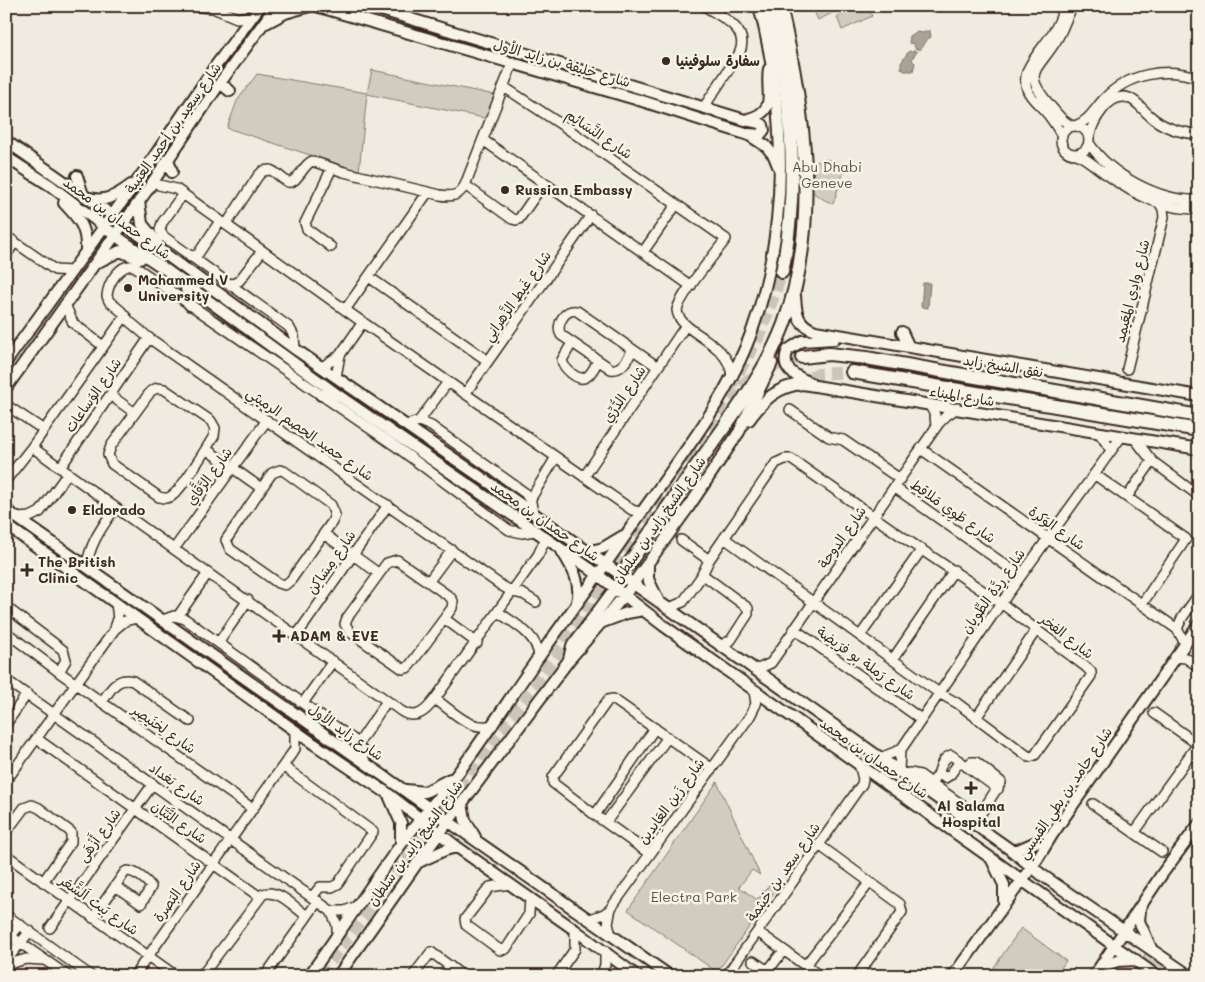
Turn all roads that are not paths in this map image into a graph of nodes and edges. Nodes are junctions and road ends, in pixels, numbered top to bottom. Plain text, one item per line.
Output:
1 (188, 6) edge
2 (276, 6) edge
3 (310, 6) edge
4 (316, 6) edge
5 (368, 6) edge
6 (704, 6) edge
7 (759, 6) edge
8 (769, 6) edge
9 (780, 6) edge
10 (784, 6) edge
11 (1063, 6) edge
12 (1073, 6) edge
13 (257, 9) edge
14 (227, 15) junction
15 (259, 28) junction
16 (238, 36) junction
17 (788, 39) junction
18 (771, 57) junction
19 (513, 62) junction
20 (1199, 78) edge
21 (220, 84) junction
22 (504, 87) junction
23 (230, 91) dead end
24 (704, 107) junction
25 (745, 120) junction
26 (1074, 126) junction
27 (743, 133) junction
28 (1199, 134) edge
29 (1062, 136) junction
30 (483, 140) junction
31 (1089, 140) junction
32 (6, 141) edge
33 (1077, 154) junction
34 (6, 157) edge
35 (168, 159) junction
36 (332, 168) junction
37 (172, 173) joint
38 (780, 174) junction
39 (77, 176) dead end
40 (136, 182) junction
41 (544, 183) junction
42 (159, 185) dead end
43 (465, 185) junction
44 (51, 186) junction
45 (179, 192) junction
46 (428, 192) junction
47 (84, 196) junction
48 (139, 200) junction
49 (1199, 200) edge
50 (1159, 202) junction
51 (676, 205) junction
52 (1180, 208) junction
53 (1199, 210) edge
54 (112, 215) junction
55 (591, 215) junction
56 (1163, 220) junction
57 (123, 223) junction
58 (223, 223) junction
59 (104, 227) junction
60 (114, 234) junction
61 (6, 236) edge
62 (16, 242) junction
63 (331, 247) dead end
64 (86, 251) junction
65 (262, 251) junction
66 (643, 252) junction
67 (6, 255) edge
68 (190, 257) junction
69 (172, 260) junction
70 (91, 266) junction
71 (165, 269) junction
72 (55, 270) junction
73 (71, 271) junction
74 (782, 272) tunnel mouth
75 (369, 277) junction
76 (185, 284) junction
77 (693, 284) junction
78 (230, 285) junction
79 (61, 286) junction
80 (794, 289) junction
81 (65, 304) junction
82 (190, 305) junction
83 (345, 310) junction
84 (126, 316) junction
85 (363, 322) junction
86 (784, 324) junction
87 (686, 325) junction
88 (902, 332) dead end
89 (149, 338) junction
90 (858, 338) junction
91 (572, 343) junction
92 (103, 346) junction
93 (909, 348) junction
94 (295, 349) junction
95 (633, 350) junction
96 (340, 355) junction
97 (802, 357) tunnel mouth
98 (488, 361) junction
99 (598, 361) junction
100 (6, 362) edge
101 (322, 367) junction
102 (658, 367) junction
103 (1127, 368) dead end
104 (852, 372) tunnel mouth
105 (732, 376) junction
106 (336, 377) junction
107 (448, 382) junction
108 (9, 384) edge
109 (815, 386) junction
110 (16, 393) dead end
111 (465, 394) junction
112 (110, 395) junction
113 (321, 395) junction
114 (338, 395) junction
115 (1199, 396) edge
116 (929, 404) junction
117 (6, 405) edge
118 (957, 408) junction
119 (790, 410) dead end
120 (135, 413) junction
121 (1199, 416) edge
122 (267, 420) junction
123 (419, 421) junction
124 (407, 425) junction
125 (936, 428) junction
126 (44, 430) junction
127 (1199, 430) edge
128 (739, 432) junction
129 (1100, 434) junction
130 (1121, 437) junction
131 (1135, 439) junction
132 (32, 447) junction
133 (206, 449) junction
134 (921, 449) junction
135 (1199, 449) edge
136 (1111, 450) junction
137 (556, 458) junction
138 (1152, 461) junction
139 (60, 468) junction
140 (232, 468) junction
141 (68, 473) junction
142 (1094, 474) junction
143 (584, 477) junction
144 (900, 479) junction
145 (6, 480) edge
146 (894, 487) junction
147 (261, 488) junction
148 (1199, 496) edge
149 (1127, 497) junction
150 (530, 500) junction
151 (388, 505) junction
152 (115, 508) junction
153 (645, 509) junction
154 (6, 510) edge
155 (533, 514) junction
156 (874, 516) junction
157 (18, 518) junction
158 (634, 524) junction
159 (6, 526) edge
160 (535, 531) junction
161 (324, 534) junction
162 (546, 538) junction
163 (724, 538) junction
164 (1048, 538) junction
165 (681, 540) dead end
166 (556, 545) junction
167 (174, 549) junction
168 (922, 549) junction
169 (452, 550) junction
170 (587, 552) junction
171 (353, 555) junction
172 (709, 560) junction
173 (648, 563) junction
174 (87, 566) junction
175 (606, 566) junction
176 (628, 566) dead end
177 (954, 570) junction
178 (208, 573) junction
179 (378, 573) junction
180 (617, 573) junction
181 (702, 574) junction
182 (598, 575) junction
183 (1021, 576) junction
184 (429, 581) junction
185 (632, 585) junction
186 (615, 588) junction
187 (513, 592) junction
188 (1199, 594) edge
189 (624, 596) junction
190 (248, 600) junction
191 (536, 602) dead end
192 (682, 602) junction
193 (813, 602) junction
194 (116, 603) junction
195 (1001, 603) junction
196 (1142, 604) junction
197 (6, 607) edge
198 (664, 607) junction
199 (573, 610) junction
200 (643, 610) junction
201 (498, 612) junction
202 (178, 616) junction
203 (137, 618) junction
204 (444, 619) junction
205 (163, 620) junction
206 (685, 621) junction
207 (601, 624) junction
208 (1197, 627) edge
209 (115, 628) junction
210 (794, 629) junction
211 (1037, 629) junction
212 (1177, 629) junction
213 (6, 632) edge
214 (297, 635) junction
215 (554, 636) junction
216 (860, 636) junction
217 (532, 637) junction
218 (732, 640) junction
219 (219, 642) junction
220 (477, 643) junction
221 (1185, 643) junction
222 (720, 646) junction
223 (730, 653) junction
224 (539, 657) junction
225 (1174, 657) junction
226 (893, 659) junction
227 (569, 660) junction
228 (333, 661) junction
229 (770, 663) junction
230 (1198, 666) edge
231 (753, 669) junction
232 (59, 672) junction
233 (6, 680) edge
234 (771, 681) junction
235 (76, 684) junction
236 (754, 691) junction
237 (939, 693) junction
238 (27, 694) junction
239 (435, 699) junction
240 (388, 701) junction
241 (102, 702) junction
242 (303, 703) junction
243 (773, 704) junction
244 (753, 711) junction
245 (1154, 713) dead end
246 (54, 714) junction
247 (976, 718) junction
248 (921, 720) junction
249 (190, 721) dead end
250 (7, 722) edge
251 (493, 725) junction
252 (655, 728) junction
253 (295, 730) junction
254 (668, 737) junction
255 (37, 739) junction
256 (314, 744) junction
257 (358, 744) junction
258 (1198, 745) edge
259 (295, 749) junction
260 (900, 750) junction
261 (880, 758) junction
262 (364, 762) junction
263 (859, 764) junction
264 (964, 764) junction
265 (283, 766) junction
266 (711, 768) junction
267 (459, 772) junction
268 (901, 773) junction
269 (939, 773) junction
270 (6, 781) edge
271 (883, 781) junction
272 (931, 783) junction
273 (153, 784) junction
274 (862, 784) junction
275 (402, 789) junction
276 (387, 794) junction
277 (462, 803) junction
278 (1093, 804) dead end
279 (136, 808) junction
280 (253, 809) junction
281 (430, 809) junction
282 (596, 815) junction
283 (978, 818) junction
284 (421, 819) junction
285 (449, 822) junction
286 (606, 822) junction
287 (1197, 827) edge
288 (983, 831) junction
289 (6, 832) edge
290 (440, 833) junction
291 (1134, 833) junction
292 (1052, 834) junction
293 (231, 839) junction
294 (400, 845) junction
295 (482, 845) junction
296 (819, 845) junction
297 (457, 847) junction
298 (1007, 848) junction
299 (1199, 848) edge
300 (1162, 852) dead end
301 (650, 854) junction
302 (6, 855) edge
303 (991, 857) junction
304 (418, 862) junction
305 (214, 864) junction
306 (1032, 866) junction
307 (488, 869) junction
308 (1022, 880) junction
309 (43, 882) junction
310 (870, 882) junction
311 (510, 884) junction
312 (115, 886) dead end
313 (490, 887) junction
314 (260, 897) junction
315 (530, 898) junction
316 (315, 899) junction
317 (69, 901) junction
318 (1004, 903) junction
319 (358, 906) junction
320 (612, 908) junction
321 (1140, 908) junction
322 (546, 909) junction
323 (331, 911) junction
324 (6, 914) edge
325 (529, 914) junction
326 (307, 916) junction
327 (93, 918) junction
328 (590, 919) junction
329 (20, 924) junction
330 (50, 928) dead end
331 (575, 930) junction
332 (30, 931) junction
333 (1125, 931) junction
334 (758, 932) junction
335 (611, 935) junction
336 (337, 936) junction
337 (8, 937) edge
338 (20, 942) junction
339 (592, 942) junction
340 (1115, 945) junction
341 (1152, 948) junction
342 (575, 949) junction
343 (784, 951) junction
344 (605, 952) junction
345 (148, 956) junction
346 (6, 960) edge
347 (1136, 960) junction
348 (47, 961) junction
349 (753, 961) dead end
350 (6, 965) edge
351 (450, 966) junction
352 (805, 966) junction
353 (1100, 966) junction
354 (68, 976) edge
355 (90, 976) edge
356 (134, 976) edge
357 (176, 976) edge
358 (199, 976) edge
359 (265, 976) edge
360 (309, 976) edge
361 (338, 976) edge
362 (413, 976) edge
363 (443, 976) edge
364 (463, 976) edge
365 (556, 976) edge
366 (601, 976) edge
367 (637, 976) edge
368 (670, 976) edge
369 (726, 976) edge
370 (820, 976) edge
371 (857, 976) edge
372 (953, 976) edge
373 (1094, 976) edge
374 (1157, 976) edge
375 (1190, 976) edge

1 - 14 street
2 - 15 main road, شارع سعيد بن أحمد العتيبة
3 - 15 main road
4 - 19 main road, شارع خليفة بن زايد الأول
5 - 24 main road, شارع خليفة بن زايد الأول
6 - 24 street
7 - 18 main road, شارع الشيخ زايد بن سلطان
8 - 74 highway
9 - 17 highway, شارع الشيخ زايد بن سلطان
10 - 17 highway
11 - 29 street
12 - 26 street
13 - 14 street
13 - 16 main road, شارع سعيد بن أحمد العتيبة
14 - 16 street
15 - 21 main road, شارع سعيد بن أحمد العتيبة
16 - 40 main road, شارع سعيد بن أحمد العتيبة
17 - 80 highway, شارع الشيخ زايد بن سلطان
18 - 25 main road
18 - 38 main road, شارع الشيخ زايد بن سلطان
19 - 22 street
19 - 27 main road, شارع خليفة بن زايد الأول
20 - 26 street
21 - 23 main road
21 - 35 main road, شارع سعيد بن أحمد العتيبة
22 - 30 street
22 - 51 street, شارع النَّسَائِم
24 - 25 main road, شارع خليفة بن زايد الأول
25 - 27 main road, شارع خليفة بن زايد الأول
26 - 29 street
26 - 31 street
27 - 38 main road, شارع خليفة بن زايد الأول
28 - 31 street
29 - 33 street
30 - 41 street
30 - 43 street
31 - 33 street
31 - 49 street
32 - 47 main road, شارع حمدان بن محمد
33 - 50 street
34 - 44 main road, شارع حمدان بن محمد
35 - 37 main road
35 - 48 main road, شارع سعيد بن أحمد العتيبة
36 - 46 street
36 - 58 street
36 - 63 street
37 - 45 street
38 - 105 main road, شارع الشيخ زايد بن سلطان
39 - 47 main road
40 - 47 main road
40 - 54 main road, شارع سعيد بن أحمد العتيبة
41 - 43 street
41 - 55 street
42 - 45 street
43 - 46 street
44 - 59 main road, شارع حمدان بن محمد
44 - 64 main road
45 - 58 street
45 - 68 street
46 - 75 street
47 - 54 main road, شارع حمدان بن محمد
48 - 57 main road, شارع سعيد بن أحمد العتيبة
48 - 69 main road
50 - 52 street
50 - 56 street, شارع وادِي المِعَيمِد
51 - 66 street
51 - 77 street, شارع النَّسَائِم
52 - 53 street
52 - 56 street
54 - 57 main road, شارع حمدان بن محمد
54 - 59 main road, شارع سعيد بن أحمد العتيبة
55 - 66 street
55 - 98 street, شارع غَيط الزَّهرانِي
56 - 103 street, شارع وادِي المِعَيمِد
57 - 60 main road, شارع سعيد بن أحمد العتيبة
57 - 69 main road, شارع حمدان بن محمد
58 - 65 street
58 - 68 street
59 - 60 main road, شارع حمدان بن محمد
59 - 64 main road, شارع سعيد بن أحمد العتيبة
60 - 70 main road, شارع سعيد بن أحمد العتيبة
60 - 71 main road, شارع حمدان بن محمد
61 - 62 street
62 - 67 street
62 - 72 street
64 - 73 main road, شارع سعيد بن أحمد العتيبة
65 - 78 street
65 - 83 street
66 - 77 street
68 - 78 street
69 - 94 main road, شارع حمدان بن محمد
70 - 71 main road
70 - 81 main road, شارع سعيد بن أحمد العتيبة
71 - 76 main road, شارع حمدان بن محمد
72 - 73 street
72 - 79 street
73 - 79 main road, شارع سعيد بن أحمد العتيبة
75 - 83 street
75 - 98 street
76 - 82 main road
76 - 114 main road, شارع حمدان بن محمد
77 - 87 street
78 - 94 street
79 - 100 main road, شارع سعيد بن أحمد العتيبة
80 - 86 highway, شارع الشيخ زايد بن سلطان
80 - 90 main road
81 - 92 street
81 - 108 main road, شارع سعيد بن أحمد العتيبة
82 - 84 street, شارع حميد الحصم الرميثي
82 - 113 street
83 - 85 street
84 - 89 street, شارع حميد الحصم الرميثي
84 - 92 street
85 - 96 street
85 - 107 street
86 - 128 main road, شارع الشيخ زايد بن سلطان
86 - 176 highway
87 - 102 street, شارع الدُّرِّي
87 - 105 street
88 - 93 main road
89 - 112 street, شارع الوُساعات
89 - 122 street, شارع حميد الحصم الرميثي
90 - 93 main road
90 - 109 main road
91 - 95 street
91 - 99 street
91 - 99 street
92 - 126 street
93 - 115 main road
94 - 101 main road, شارع حمدان بن محمد
95 - 99 street
95 - 102 street
96 - 101 street
96 - 106 street
97 - 121 highway, نفق الشيخ زايد
98 - 111 street, شارع غَيط الزَّهرانِي
101 - 106 main road, شارع حمدان بن محمد
102 - 143 street, شارع الدُّرِّي
104 - 127 highway
105 - 153 main road, شارع الشيخ زايد بن سلطان
106 - 124 main road, شارع حمدان بن محمد
107 - 111 street
107 - 123 street
108 - 110 main road
109 - 116 main road, شارع الميناء
109 - 128 main road, شارع الميناء
111 - 137 street
112 - 120 street
112 - 139 street, شارع الوُساعات
113 - 114 main road
113 - 160 street
114 - 160 main road, شارع حمدان بن محمد
116 - 118 main road, شارع الميناء
116 - 125 street
117 - 126 street
118 - 125 street, شارع الدوحة
118 - 129 main road, شارع الميناء
119 - 144 street
120 - 133 street
120 - 133 street
122 - 140 street, شارع الرَّقَّاي
122 - 151 street, شارع حميد الحصم الرميثي
123 - 124 street
123 - 150 street, شارع حمدان بن محمد
124 - 155 main road, شارع حمدان بن محمد
125 - 134 street, شارع الدوحة
126 - 132 street
128 - 173 main road, شارع الشيخ زايد بن سلطان
129 - 130 main road, شارع الميناء
129 - 136 street
130 - 131 main road, شارع الميناء
130 - 136 street, شارع رِدَّة الطِّويان
131 - 135 main road, شارع الميناء
131 - 138 street
132 - 139 street
132 - 145 street
133 - 140 street
134 - 144 street, شارع الدوحة
134 - 164 street, شارع الوَكرة
136 - 142 street, شارع رِدَّة الطِّويان
137 - 143 street
137 - 150 street
138 - 148 street
138 - 149 street
139 - 141 street
140 - 147 street
140 - 167 street, شارع الرَّقَّاي
141 - 152 street
141 - 157 street
142 - 149 street
142 - 164 street, شارع رِدَّة الطِّويان
143 - 153 street
144 - 146 street, شارع الدوحة
146 - 156 street, شارع الدوحة
146 - 183 street, شارع طَوِي مَلاقِط
147 - 161 street
147 - 161 street
149 - 196 street
150 - 155 street, شارع حمدان بن محمد
151 - 169 street, شارع حميد الحصم الرميثي
151 - 171 street, شارع مِسَاكِن
152 - 167 street
152 - 174 street
153 - 158 main road, شارع الشيخ زايد بن سلطان
154 - 157 main road, شارع زايد الأول
155 - 170 main road, شارع حمدان بن محمد
156 - 163 street, شارع الفخر
156 - 168 street, شارع الفخر
156 - 193 street, شارع الدوحة
157 - 174 main road, شارع زايد الأول
158 - 170 main road
158 - 175 main road, شارع الشيخ زايد بن سلطان
159 - 194 main road, شارع زايد الأول
160 - 162 main road, شارع حمدان بن محمد
161 - 171 street
162 - 166 main road, شارع حمدان بن محمد
162 - 187 street
163 - 172 street, شارع الفخر
163 - 193 street, شارع الفخر
164 - 183 street, شارع رِدَّة الطِّويان
164 - 196 street, شارع الوَكرة
165 - 172 street
166 - 182 main road, شارع حمدان بن محمد
166 - 199 main road
167 - 178 street
168 - 177 street, شارع الفخر
168 - 216 street
169 - 184 street
169 - 187 street, شارع حميد الحصم الرميثي
170 - 175 main road, شارع حمدان بن محمد
171 - 179 street
171 - 214 street, شارع مِسَاكِن
172 - 181 street, شارع الفخر
173 - 185 main road, شارع الشيخ زايد بن سلطان
173 - 198 main road
174 - 205 main road, شارع زايد الأول
175 - 180 main road, شارع حمدان بن محمد
175 - 182 main road, شارع الشيخ زايد بن سلطان
177 - 195 street, شارع الفخر
177 - 226 street
178 - 190 street
178 - 202 street
179 - 184 street
179 - 204 street
180 - 185 main road, شارع حمدان بن محمد
180 - 186 main road
181 - 192 street, شارع الفخر
181 - 218 street
182 - 186 main road, شارع حمدان بن محمد
182 - 199 main road, شارع الشيخ زايد بن سلطان
183 - 195 street, شارع رِدَّة الطِّويان
184 - 204 street
185 - 189 main road, شارع الشيخ زايد بن سلطان
185 - 198 main road, شارع حمدان بن محمد
186 - 189 main road, شارع حمدان بن محمد
186 - 227 main road
187 - 191 street, شارع حميد الحصم الرميثي
187 - 201 street
188 - 212 street
189 - 200 main road, شارع حمدان بن محمد
189 - 207 main road, شارع الشيخ زايد بن سلطان
190 - 214 street
190 - 219 street
192 - 198 street, شارع الفخر
192 - 206 street
193 - 210 street, شارع الدوحة
193 - 216 street, شارع الفخر
194 - 203 main road, شارع زايد الأول
194 - 209 street
195 - 211 street, شارع الفخر
195 - 237 street, شارع رِدَّة الطِّويان
196 - 212 street, شارع الوَكرة
197 - 232 street
198 - 206 main road, شارع حمدان بن محمد
199 - 215 main road, شارع الشيخ زايد بن سلطان
200 - 207 main road
200 - 236 main road, شارع حمدان بن محمد
201 - 217 street
201 - 220 street
202 - 205 street
202 - 219 street
203 - 209 street
203 - 253 main road, شارع زايد الأول
204 - 220 street
205 - 262 main road, شارع زايد الأول
206 - 222 main road, شارع حمدان بن محمد
207 - 227 main road, شارع الشيخ زايد بن سلطان
208 - 212 street
208 - 221 main road, شارع حامد بن بطي القبيسي
209 - 235 street
210 - 229 street, شارع الدوحة
210 - 248 street, شارع رَملة بو فرَيضة
211 - 247 street
211 - 247 street, شارع الفخر
212 - 221 street, شارع الوَكرة
213 - 232 street, شارع لِخنَيصِر
214 - 228 street
215 - 217 street
215 - 224 main road, شارع الشيخ زايد بن سلطان
216 - 226 street, شارع الفخر
217 - 224 street
218 - 222 street
218 - 223 street
219 - 242 street
220 - 239 street
221 - 225 main road, شارع حامد بن بطي القبيسي
222 - 223 main road, شارع حمدان بن محمد
223 - 231 main road, شارع حمدان بن محمد
224 - 251 main road, شارع الشيخ زايد بن سلطان
225 - 230 street
225 - 292 main road, شارع حامد بن بطي القبيسي
226 - 237 street, شارع الفخر
227 - 277 main road, شارع الشيخ زايد بن سلطان
228 - 240 street
228 - 242 street
229 - 231 street
229 - 234 street
231 - 234 main road, شارع حمدان بن محمد
232 - 235 street, شارع لِخنَيصِر
233 - 238 street, شارع بَغداد
234 - 261 main road, شارع حمدان بن محمد
235 - 241 street, شارع لِخنَيصِر
235 - 246 street
236 - 243 main road, شارع حمدان بن محمد
236 - 244 street
237 - 247 street, شارع الفخر
237 - 248 street, شارع رِدَّة الطِّويان
238 - 246 street, شارع بَغداد
238 - 250 street
239 - 240 street
239 - 251 street
240 - 257 street
241 - 249 street
241 - 280 street, شارع لِخنَيصِر
242 - 257 street
243 - 244 street
243 - 263 main road, شارع حمدان بن محمد
244 - 266 street, شارع زَين العَابِدين
245 - 258 street
246 - 255 street
246 - 273 street, شارع بَغداد
248 - 260 street, شارع رِدَّة الطِّويان
251 - 267 main road, شارع الشيخ زايد بن سلطان
252 - 254 street
252 - 282 street
252 - 282 street
253 - 256 main road, شارع زايد الأول
253 - 259 street
254 - 266 street
254 - 286 street
255 - 270 street
255 - 279 street, شارع التَّبَّان
256 - 259 street
256 - 276 main road, شارع زايد الأول
257 - 262 street
258 - 291 street
259 - 265 street, شارع البَصرة
260 - 261 street
260 - 268 street
261 - 268 main road, شارع حمدان بن محمد
262 - 275 main road, شارع زايد الأول
263 - 271 main road, شارع حمدان بن محمد
263 - 274 street
264 - 269 street
264 - 269 street
264 - 283 street
265 - 280 street, شارع البَصرة
265 - 316 street
266 - 301 street, شارع زَين العَابِدين
267 - 275 main road
267 - 281 main road, شارع الشيخ زايد بن سلطان
268 - 272 street
268 - 288 main road, شارع حمدان بن محمد
269 - 272 street
271 - 274 street
271 - 303 main road, شارع حمدان بن محمد
272 - 283 street
273 - 279 street, شارع أَزْهَى
273 - 293 street, شارع بَغداد
274 - 296 street, شارع سعد بن خيثمة
275 - 281 main road, شارع زايد الأول
276 - 284 main road, شارع زايد الأول
276 - 294 main road
277 - 285 main road, شارع الشيخ زايد بن سلطان
277 - 295 main road
278 - 291 street
279 - 305 street, شارع التَّبَّان
279 - 317 street, شارع أَزْهَى
280 - 293 street, شارع البَصرة
281 - 284 main road, شارع الشيخ زايد بن سلطان
281 - 285 main road, شارع زايد الأول
282 - 286 street
283 - 288 street
284 - 290 main road, شارع زايد الأول
284 - 294 main road, شارع الشيخ زايد بن سلطان
285 - 290 main road, شارع الشيخ زايد بن سلطان
285 - 295 main road, شارع زايد الأول
286 - 301 street
287 - 299 street
287 - 321 main road
288 - 298 main road, شارع حمدان بن محمد
289 - 309 street
290 - 297 main road, شارع زايد الأول
290 - 304 main road, شارع الشيخ زايد بن سلطان
291 - 300 street
292 - 298 main road
292 - 306 main road, شارع حامد بن بطي القبيسي
293 - 305 street, شارع البَصرة
293 - 316 street, شارع بَغداد
294 - 319 main road, شارع الشيخ زايد بن سلطان
295 - 328 main road, شارع زايد الأول
296 - 310 street
296 - 334 street, شارع سعد بن خيثمة
297 - 304 main road
297 - 307 main road, شارع زايد الأول
298 - 303 main road
298 - 306 main road, شارع حمدان بن محمد
301 - 320 street, شارع زَين العَابِدين
302 - 309 street, شارع بَيت اَلشَّعَر
303 - 308 main road, شارع حمدان بن محمد
303 - 318 main road
304 - 361 main road, شارع الشيخ زايد بن سلطان
305 - 314 street, شارع التَّبَّان
305 - 345 street, شارع البَصرة
306 - 308 main road, شارع حامد بن بطي القبيسي
306 - 333 main road, شارع حمدان بن محمد
307 - 311 main road, شارع زايد الأول
307 - 313 street
308 - 318 main road, شارع حامد بن بطي القبيسي
308 - 340 main road, شارع حمدان بن محمد
309 - 317 street, شارع بَيت اَلشَّعَر
310 - 352 street
310 - 371 street
311 - 313 street
311 - 315 main road, شارع زايد الأول
312 - 327 street
313 - 325 street
314 - 326 street
314 - 358 street
315 - 322 main road, شارع زايد الأول
315 - 325 street
316 - 323 street, شارع بَغداد
316 - 326 street
317 - 327 street, شارع بَيت اَلشَّعَر
317 - 330 street, شارع أَزْهَى
318 - 372 main road, شارع حامد بن بطي القبيسي
319 - 323 street
319 - 336 main road, شارع الشيخ زايد بن سلطان
320 - 328 street, شارع زَين العَابِدين
320 - 335 street
321 - 333 main road
321 - 341 main road
322 - 325 street
322 - 331 main road, شارع زايد الأول
323 - 336 street
324 - 329 street
326 - 359 street
327 - 345 street, شارع بَيت اَلشَّعَر
328 - 335 main road, شارع زايد الأول
329 - 332 street
329 - 337 street
331 - 339 main road, شارع زايد الأول
331 - 342 street
332 - 338 street
332 - 355 street
333 - 340 main road
333 - 341 main road, شارع حمدان بن محمد
334 - 343 street
334 - 369 street, شارع سعد بن خيثمة
335 - 368 main road, شارع زايد الأول
336 - 360 main road, شارع الشيخ زايد بن سلطان
337 - 338 street
338 - 346 street
338 - 348 street
339 - 342 street
339 - 344 main road, شارع زايد الأول
340 - 347 main road, شارع حمدان بن محمد
340 - 353 main road
341 - 375 main road, شارع حمدان بن محمد
342 - 365 street
343 - 349 street
343 - 352 street
344 - 366 street
344 - 367 main road, شارع زايد الأول
345 - 356 street, شارع البَصرة
345 - 357 street, شارع بَيت اَلشَّعَر
347 - 353 main road
347 - 374 main road, شارع حمدان بن محمد
348 - 350 street
348 - 354 street
351 - 362 street
351 - 363 street
351 - 364 street
352 - 370 street
353 - 373 main road

